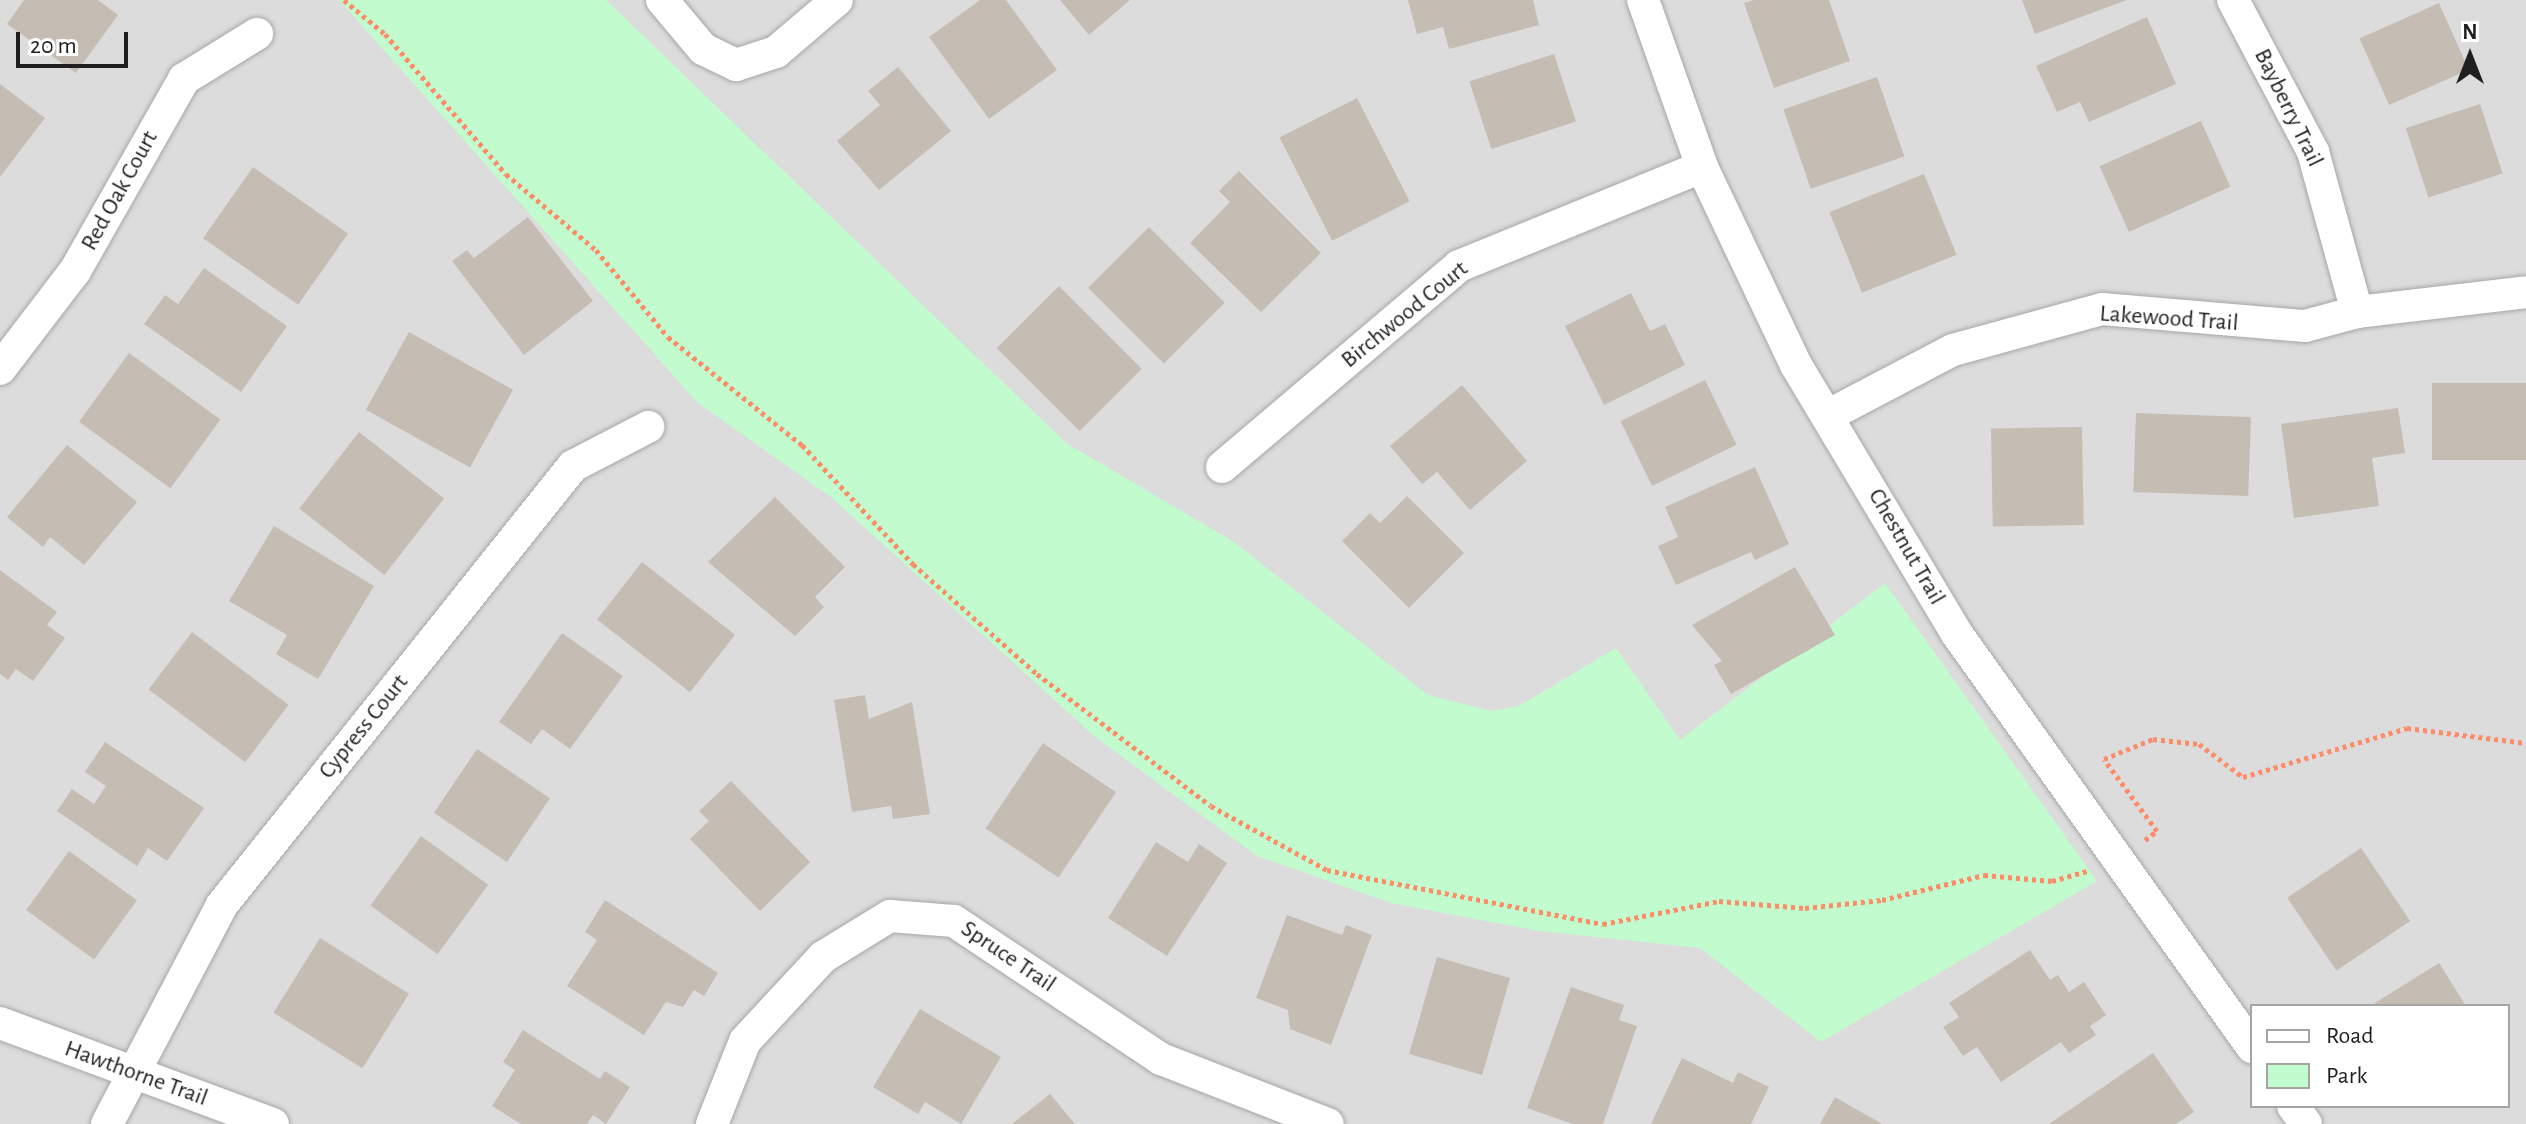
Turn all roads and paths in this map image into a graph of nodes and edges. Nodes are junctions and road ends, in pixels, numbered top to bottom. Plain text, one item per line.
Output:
1 (344, 0) edge
2 (662, 0) edge
3 (837, 0) edge
4 (1643, 0) edge
5 (2233, 0) edge
6 (257, 34) dead end
7 (1702, 167) junction
8 (2526, 292) edge
9 (2357, 312) junction
10 (0, 369) edge
11 (1829, 415) junction
12 (648, 427) dead end
13 (1222, 467) dead end
14 (2526, 743) edge
15 (2118, 855) junction
16 (0, 1023) edge
17 (2250, 1044) edge
18 (131, 1072) junction
19 (107, 1124) edge
20 (273, 1124) edge
21 (712, 1124) edge
22 (1328, 1124) edge

1 - 15 path
2 - 3 street
4 - 7 street, Chestnut Trail
5 - 9 street, Bayberry Trail
6 - 10 street, Red Oak Court
7 - 11 street, Chestnut Trail
7 - 13 street, Birchwood Court
8 - 9 street, Lakewood Trail
9 - 11 street, Lakewood Trail
11 - 15 street, Chestnut Trail
12 - 18 street, Cypress Court
14 - 15 path
15 - 17 street, Chestnut Trail
16 - 18 street, Hawthorne Trail
18 - 19 street, Cypress Court
18 - 20 street, Hawthorne Trail
21 - 22 street, Spruce Trail

